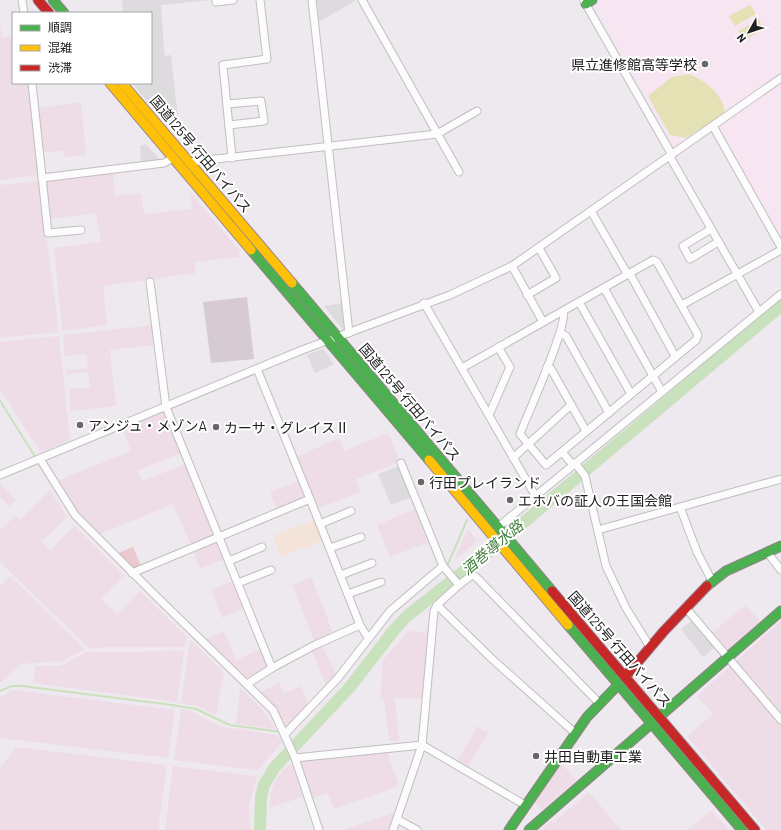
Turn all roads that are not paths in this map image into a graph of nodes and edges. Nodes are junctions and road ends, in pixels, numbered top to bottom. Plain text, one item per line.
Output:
1 (22, 0) edge
2 (38, 0) edge
3 (53, 0) edge
4 (216, 0) edge
5 (232, 0) edge
6 (260, 0) edge
7 (312, 0) edge
8 (362, 0) edge
9 (587, 1) edge
10 (24, 12) edge
11 (48, 12) edge
12 (63, 12) edge
13 (781, 78) edge
14 (32, 84) edge
15 (111, 84) edge
16 (123, 84) edge
17 (227, 104) junction
18 (477, 111) dead end
19 (229, 125) junction
20 (712, 126) junction
21 (437, 134) junction
22 (328, 147) junction
23 (671, 156) junction
24 (173, 158) junction
25 (232, 158) junction
26 (189, 162) junction
27 (459, 172) dead end
28 (42, 178) junction
29 (591, 211) junction
30 (711, 229) junction
31 (81, 230) dead end
32 (718, 242) junction
33 (539, 248) junction
34 (781, 248) edge
35 (512, 266) junction
36 (629, 274) junction
37 (737, 274) junction
38 (150, 282) dead end
39 (604, 288) junction
40 (781, 294) edge
41 (527, 295) junction
42 (579, 302) junction
43 (424, 303) junction
44 (682, 305) junction
45 (563, 311) junction
46 (759, 312) junction
47 (543, 322) junction
48 (349, 333) junction
49 (560, 333) junction
50 (338, 336) junction
51 (327, 341) junction
52 (498, 347) junction
53 (675, 356) junction
54 (547, 367) junction
55 (462, 368) junction
56 (257, 369) junction
57 (653, 375) junction
58 (662, 392) junction
59 (631, 394) junction
60 (571, 406) junction
61 (166, 407) junction
62 (609, 413) junction
63 (489, 415) junction
64 (586, 432) junction
65 (528, 445) junction
66 (562, 452) junction
67 (513, 458) junction
68 (40, 459) junction
69 (401, 463) dead end
70 (576, 465) junction
71 (0, 475) edge
72 (781, 478) edge
73 (536, 498) junction
74 (310, 499) junction
75 (680, 507) junction
76 (351, 511) dead end
77 (320, 524) junction
78 (598, 530) junction
79 (497, 531) junction
80 (218, 537) junction
81 (361, 537) dead end
82 (507, 545) junction
83 (781, 546) edge
84 (262, 547) dead end
85 (330, 548) junction
86 (767, 552) junction
87 (229, 561) junction
88 (372, 563) dead end
89 (443, 566) junction
90 (271, 570) dead end
91 (781, 570) edge
92 (132, 572) junction
93 (341, 575) junction
94 (712, 581) junction
95 (381, 582) dead end
96 (238, 583) junction
97 (458, 584) junction
98 (348, 594) junction
99 (437, 605) junction
100 (686, 608) junction
101 (781, 611) edge
102 (360, 625) junction
103 (368, 638) junction
104 (650, 647) junction
105 (728, 657) junction
106 (272, 668) junction
107 (625, 677) junction
108 (247, 684) junction
109 (618, 685) junction
110 (599, 703) junction
111 (659, 716) junction
112 (781, 720) edge
113 (650, 723) junction
114 (575, 733) junction
115 (285, 734) junction
116 (422, 745) junction
117 (295, 756) junction
118 (525, 805) junction
119 (397, 819) junction
120 (319, 830) edge
121 (393, 830) edge
122 (418, 830) edge
123 (509, 830) edge
124 (529, 830) edge
125 (742, 830) edge
126 (755, 830) edge

1 - 10 street
2 - 11 main road
3 - 12 main road
4 - 5 street
6 - 17 street
7 - 22 street
8 - 21 street
9 - 23 street
13 - 20 street
14 - 28 street
15 - 24 main road, 国道125号 行田バイパス
16 - 26 main road, 国道125号 行田バイパス
17 - 19 street
17 - 19 street
18 - 21 street
19 - 25 street
20 - 23 street
20 - 34 street
21 - 22 street
21 - 27 street
22 - 25 street
22 - 48 street
23 - 29 street
23 - 30 street
24 - 28 street
24 - 51 main road, 国道125号 行田バイパス
25 - 26 street
26 - 50 main road, 国道125号 行田バイパス
28 - 31 street
29 - 33 street
29 - 36 street
30 - 32 street
30 - 32 street
32 - 37 street
33 - 35 street
33 - 41 street
34 - 37 street
35 - 41 street
35 - 43 street
36 - 39 street
36 - 44 street
36 - 53 street
37 - 44 street
37 - 46 street
38 - 61 street
39 - 42 street
39 - 57 street
40 - 46 street
41 - 47 street
42 - 45 street
42 - 59 street
43 - 48 street
43 - 55 street
44 - 53 street
45 - 47 street
45 - 49 street
46 - 58 street
47 - 52 street
48 - 50 street
49 - 54 street
49 - 62 street
50 - 51 street
50 - 79 main road, 国道125号 行田バイパス
51 - 56 street
51 - 79 main road, 国道125号 行田バイパス
52 - 55 street
52 - 63 street
53 - 57 street
54 - 60 street
54 - 65 street
55 - 63 street
56 - 61 street
56 - 74 street
57 - 58 street
57 - 59 street
58 - 70 street
59 - 62 street
60 - 64 street
60 - 65 street
61 - 68 street
61 - 80 street
62 - 64 street
63 - 67 street
64 - 66 street
65 - 66 street
65 - 67 street
66 - 70 street
67 - 73 street
68 - 71 street
68 - 92 street
69 - 89 street
70 - 73 street
70 - 78 street
72 - 75 street
73 - 79 street
74 - 77 street
74 - 80 street
75 - 78 street
75 - 94 street
76 - 77 street
77 - 85 street
78 - 104 street
79 - 82 main road, 国道125号 行田バイパス
80 - 87 street
80 - 92 street
81 - 85 street
82 - 107 main road, 国道125号 行田バイパス
82 - 109 main road, 国道125号 行田バイパス
83 - 86 main road
84 - 87 street
85 - 93 street
86 - 91 street
86 - 94 main road
87 - 96 street
88 - 93 street
89 - 97 street
89 - 103 street
90 - 96 street
92 - 108 street
93 - 98 street
94 - 100 main road
95 - 98 street
96 - 106 street
97 - 99 street
97 - 110 street
98 - 102 street
99 - 114 street
99 - 116 street
100 - 104 main road
100 - 105 street
101 - 105 main road
102 - 103 street
102 - 106 street
103 - 115 street
104 - 107 main road
105 - 111 main road
105 - 112 street
106 - 108 street
107 - 111 main road, 国道125号 行田バイパス
108 - 115 street
109 - 110 main road
109 - 113 main road, 国道125号 行田バイパス
110 - 114 main road
111 - 113 main road
111 - 126 main road, 国道125号 行田バイパス
113 - 124 main road
113 - 125 main road, 国道125号 行田バイパス
114 - 118 main road
115 - 117 street
116 - 117 street
116 - 118 street
116 - 119 street
117 - 120 street
118 - 123 main road
119 - 121 street
119 - 122 street

